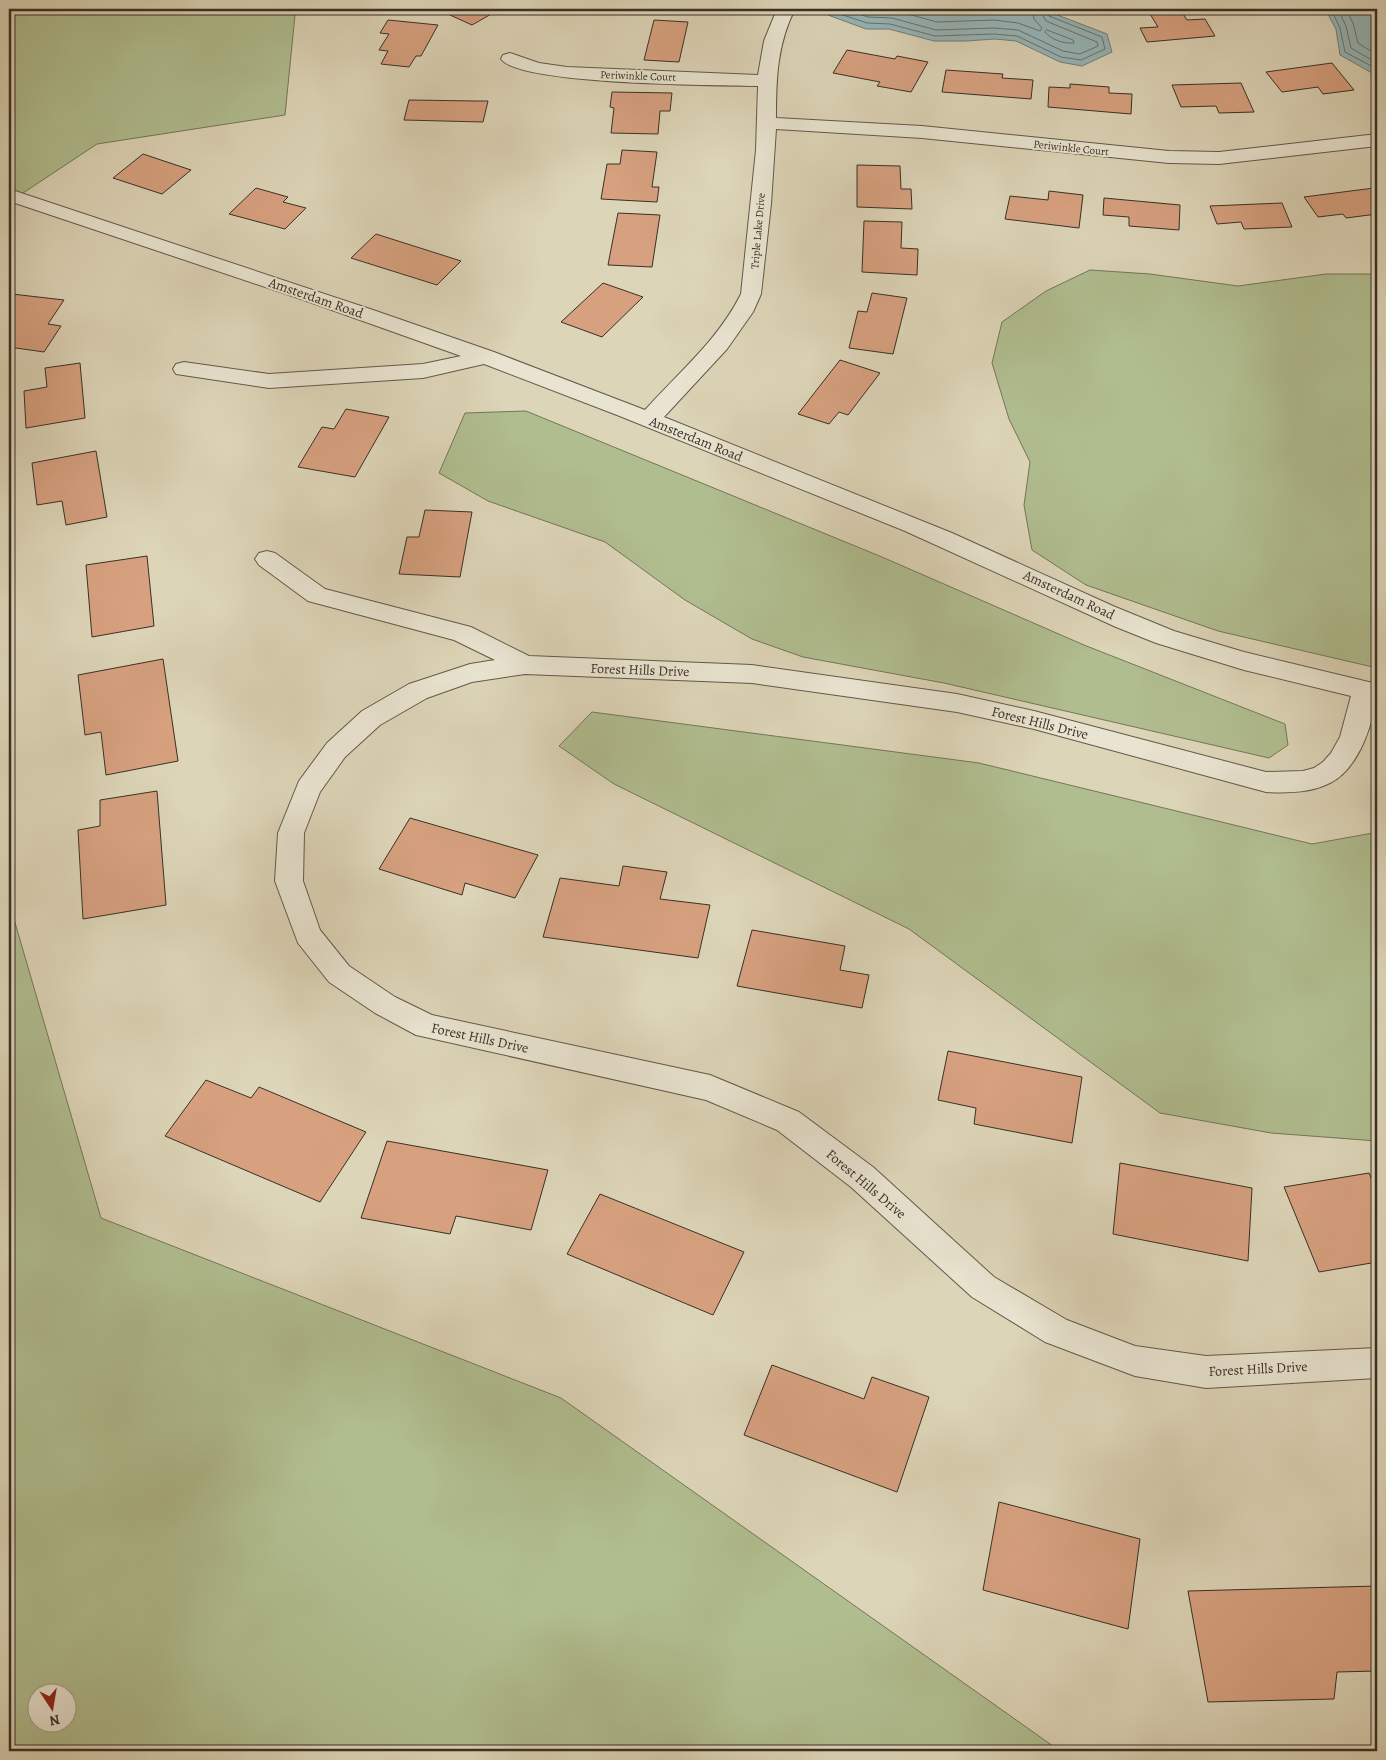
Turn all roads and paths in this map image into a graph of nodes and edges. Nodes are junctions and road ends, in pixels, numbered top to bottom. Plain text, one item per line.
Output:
1 (786, 9) edge
2 (510, 59) dead end
3 (768, 81) junction
4 (765, 123) junction
5 (1377, 140) edge
6 (9, 195) edge
7 (486, 357) junction
8 (184, 369) dead end
9 (649, 420) junction
10 (267, 559) dead end
11 (524, 665) junction
12 (1371, 692) edge
13 (1377, 1364) edge

1 - 3 street, Triple Lake Drive
2 - 3 street, Periwinkle Court
3 - 4 street, Triple Lake Drive
4 - 5 street, Periwinkle Court
4 - 9 street, Triple Lake Drive
6 - 7 street, Amsterdam Road
7 - 8 street
7 - 9 street, Amsterdam Road
9 - 12 street, Amsterdam Road
10 - 11 street
11 - 12 street, Forest Hills Drive
11 - 13 street, Forest Hills Drive

